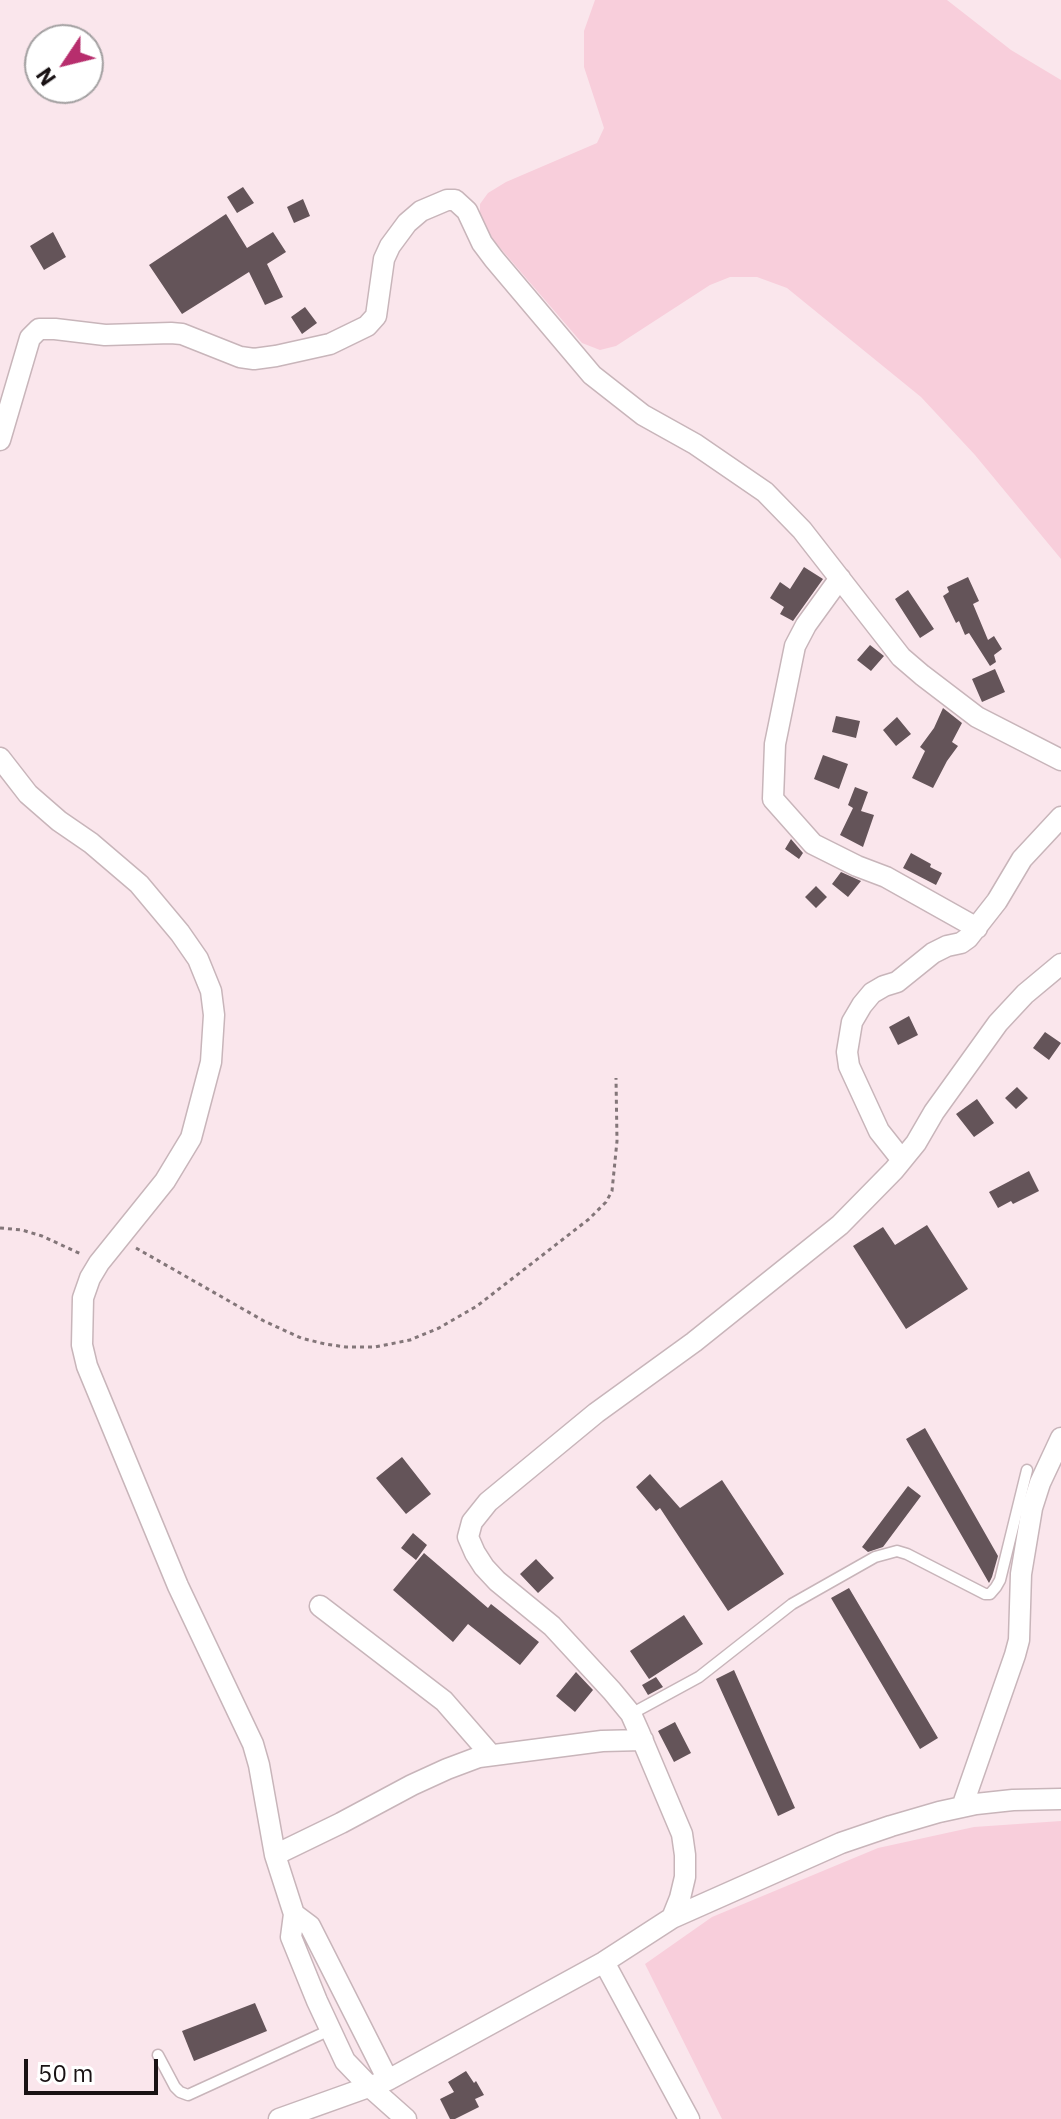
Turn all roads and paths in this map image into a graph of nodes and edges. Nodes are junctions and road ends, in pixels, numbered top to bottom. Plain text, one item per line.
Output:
1 (0, 440) edge
2 (840, 578) junction
3 (1061, 760) edge
4 (1, 761) edge
5 (1061, 817) edge
6 (977, 928) junction
7 (1061, 964) edge
8 (616, 1078) dead end
9 (902, 1160) junction
10 (0, 1228) edge
11 (118, 1239) junction
12 (99, 1263) junction
13 (1061, 1438) edge
14 (1027, 1470) dead end
15 (320, 1606) dead end
16 (631, 1714) junction
17 (643, 1740) junction
18 (491, 1755) junction
19 (1061, 1799) edge
20 (962, 1807) junction
21 (275, 1855) junction
22 (294, 1914) junction
23 (672, 1918) junction
24 (604, 1962) junction
25 (330, 2030) junction
26 (158, 2055) dead end
27 (379, 2083) junction
28 (279, 2119) edge
29 (406, 2119) edge
30 (689, 2119) edge

1 - 2 street
2 - 3 street
2 - 6 street
4 - 11 street
5 - 6 street
6 - 9 street
7 - 9 street
8 - 11 path
9 - 16 street
10 - 12 path
11 - 12 street
12 - 21 street
13 - 20 street
14 - 16 lane
15 - 18 street
16 - 17 street
17 - 18 street
17 - 23 street
18 - 21 street
19 - 20 street
20 - 23 street
21 - 22 street
22 - 25 street
22 - 27 street
23 - 24 street
24 - 27 street
24 - 30 street
25 - 26 lane
25 - 27 street
27 - 28 street
27 - 29 street

